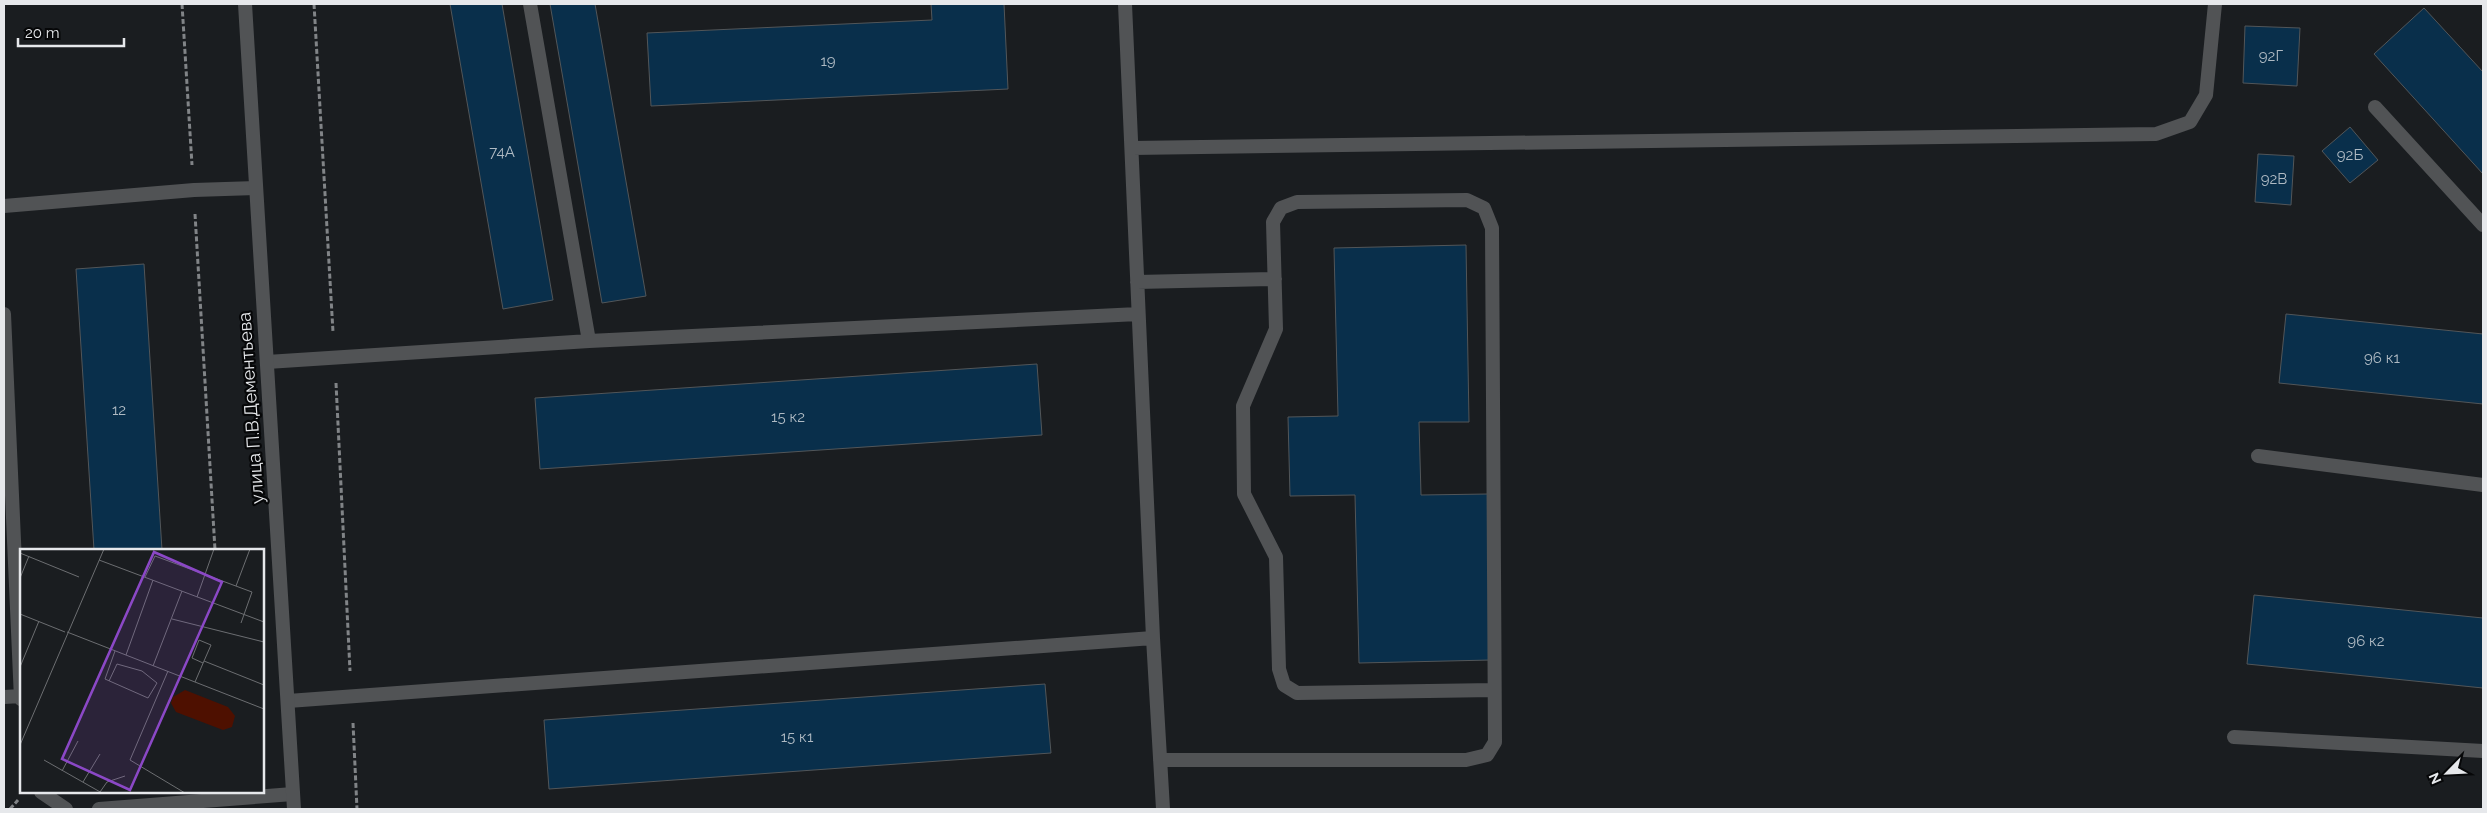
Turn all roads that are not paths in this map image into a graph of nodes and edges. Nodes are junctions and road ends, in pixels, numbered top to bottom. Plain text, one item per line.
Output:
1 (245, 4) edge
2 (530, 4) edge
3 (1125, 4) edge
4 (2215, 4) edge
5 (2375, 107) dead end
6 (1132, 148) junction
7 (256, 188) junction
8 (4, 206) edge
9 (2483, 225) edge
10 (1275, 279) junction
11 (1137, 282) junction
12 (4, 314) edge
13 (1138, 314) junction
14 (589, 341) junction
15 (267, 362) junction
16 (2258, 456) dead end
17 (2483, 485) edge
18 (1153, 638) junction
19 (20, 675) edge
20 (1494, 690) junction
21 (4, 697) edge
22 (20, 698) edge
23 (288, 701) junction
24 (2234, 737) dead end
25 (2483, 751) edge
26 (1160, 760) junction
27 (42, 793) edge
28 (294, 794) junction
29 (66, 809) edge
30 (99, 809) edge
31 (294, 809) edge
32 (1163, 809) edge

1 - 7 street, улица П.В.Дементьева
2 - 14 street
3 - 6 street
4 - 6 street
5 - 9 street
6 - 11 street
7 - 8 street
7 - 15 street, улица П.В.Дементьева
10 - 11 street
10 - 20 street
10 - 20 street
11 - 13 street
12 - 19 street
13 - 14 street
13 - 18 street
14 - 15 street
15 - 23 street, улица П.В.Дементьева
16 - 17 street
18 - 23 street
18 - 26 street
20 - 26 street
21 - 22 street
23 - 28 street, улица П.В.Дементьева
24 - 25 street
26 - 32 street
27 - 29 street
28 - 30 street
28 - 31 street, улица П.В.Дементьева

